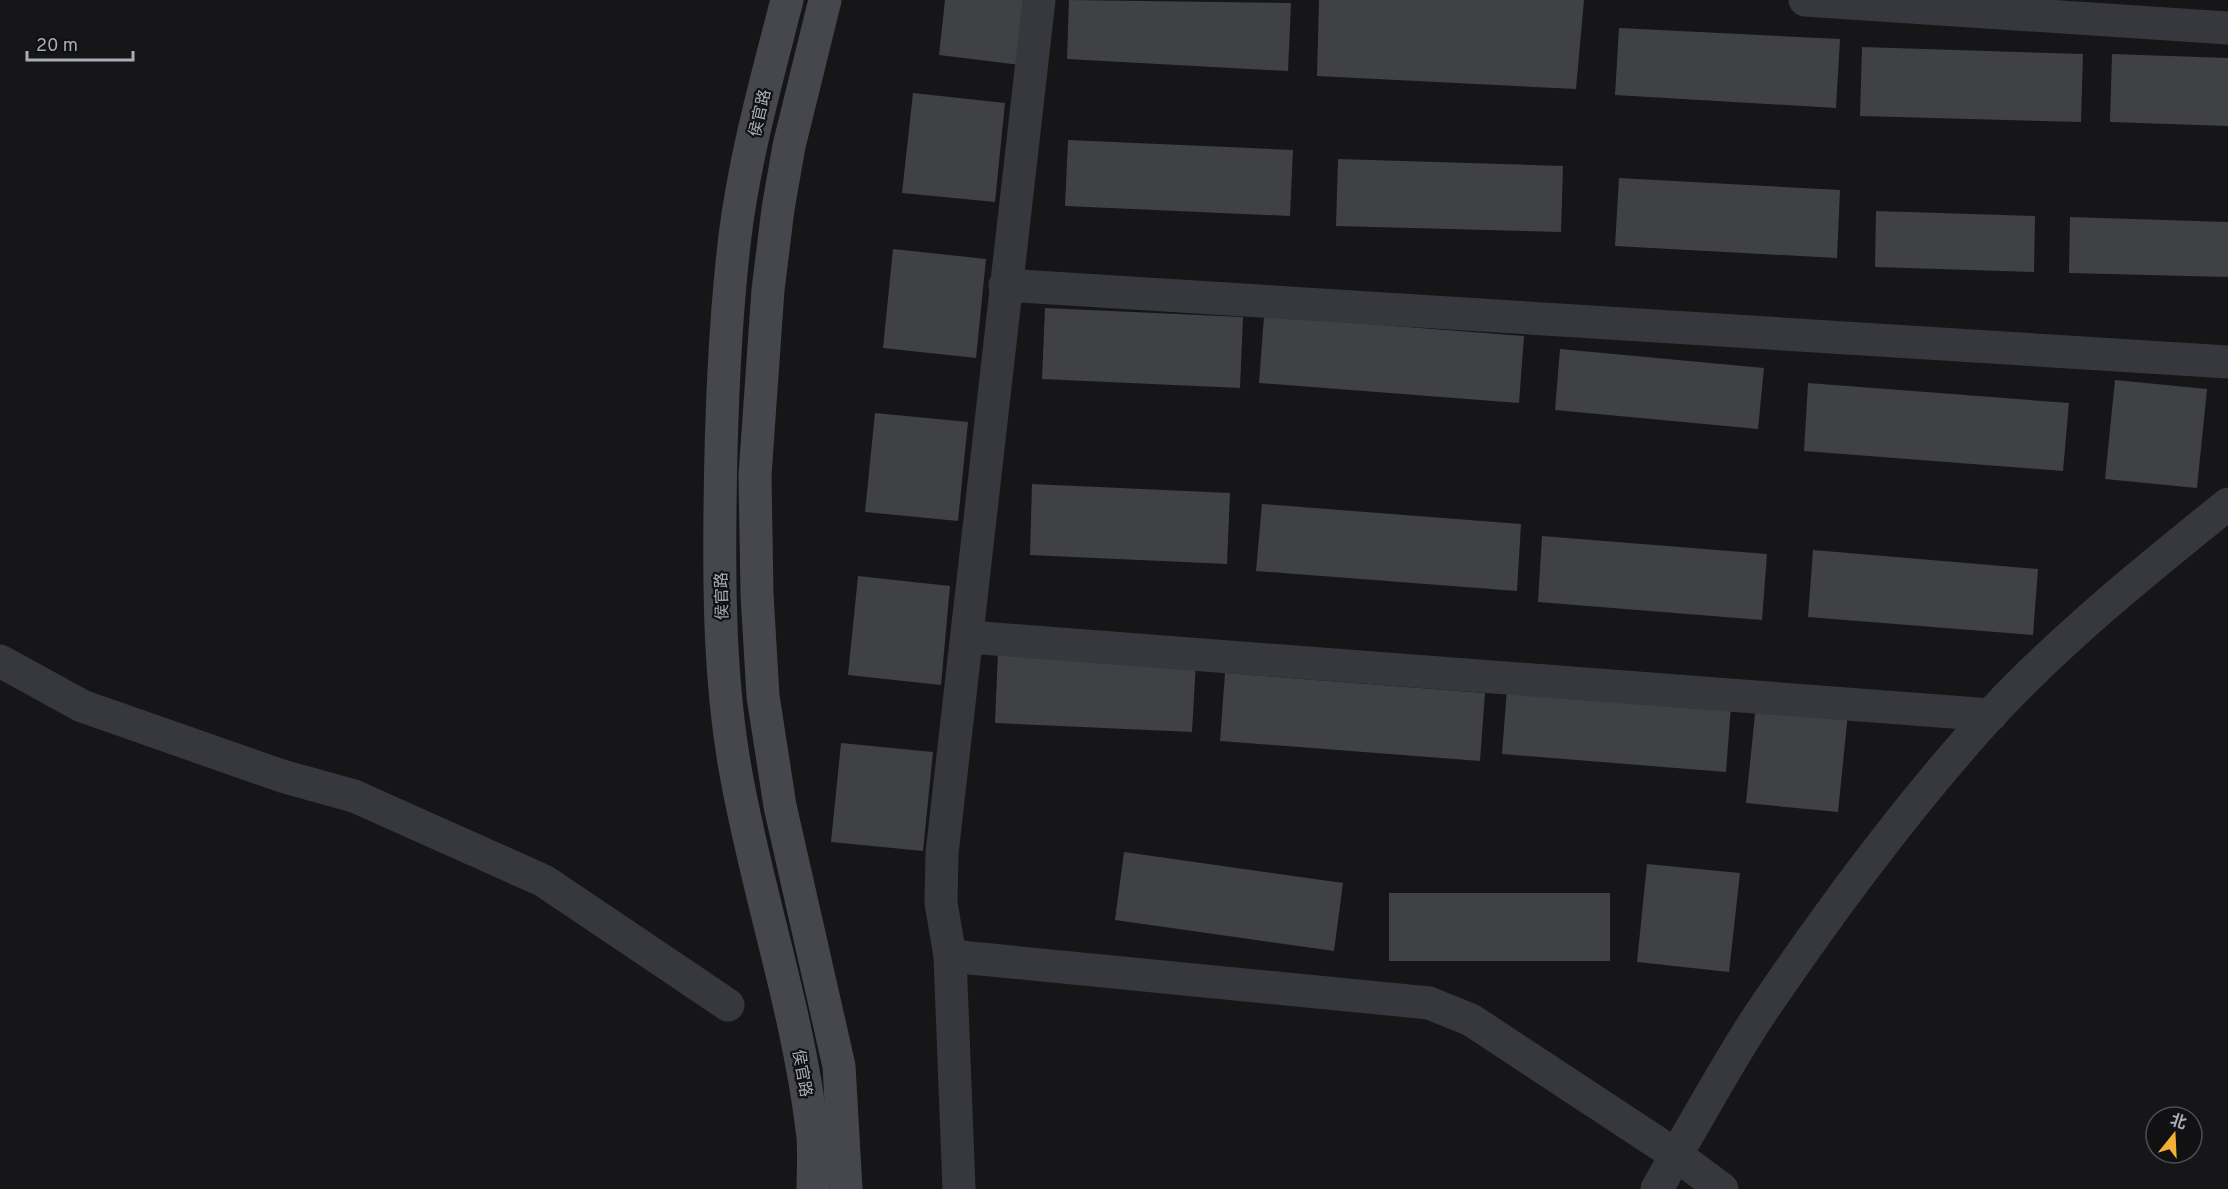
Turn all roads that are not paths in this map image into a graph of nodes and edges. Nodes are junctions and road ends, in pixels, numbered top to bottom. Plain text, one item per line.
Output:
1 (788, 0) edge
2 (825, 0) edge
3 (1039, 0) edge
4 (1805, 0) edge
5 (2228, 28) edge
6 (1005, 285) junction
7 (2228, 362) edge
8 (2228, 504) edge
9 (968, 637) junction
10 (0, 661) edge
11 (1991, 715) junction
12 (950, 956) junction
13 (728, 1005) dead end
14 (1676, 1155) junction
15 (813, 1189) edge
16 (846, 1189) edge
17 (959, 1189) edge
18 (1657, 1189) edge
19 (1722, 1189) edge

1 - 15 main road, 侯官路
2 - 16 main road
3 - 6 street
4 - 5 street
6 - 7 street
6 - 9 street
8 - 11 street
9 - 11 street
9 - 12 street
10 - 13 street
11 - 14 street
12 - 14 street
12 - 17 street
14 - 18 street
14 - 19 street

